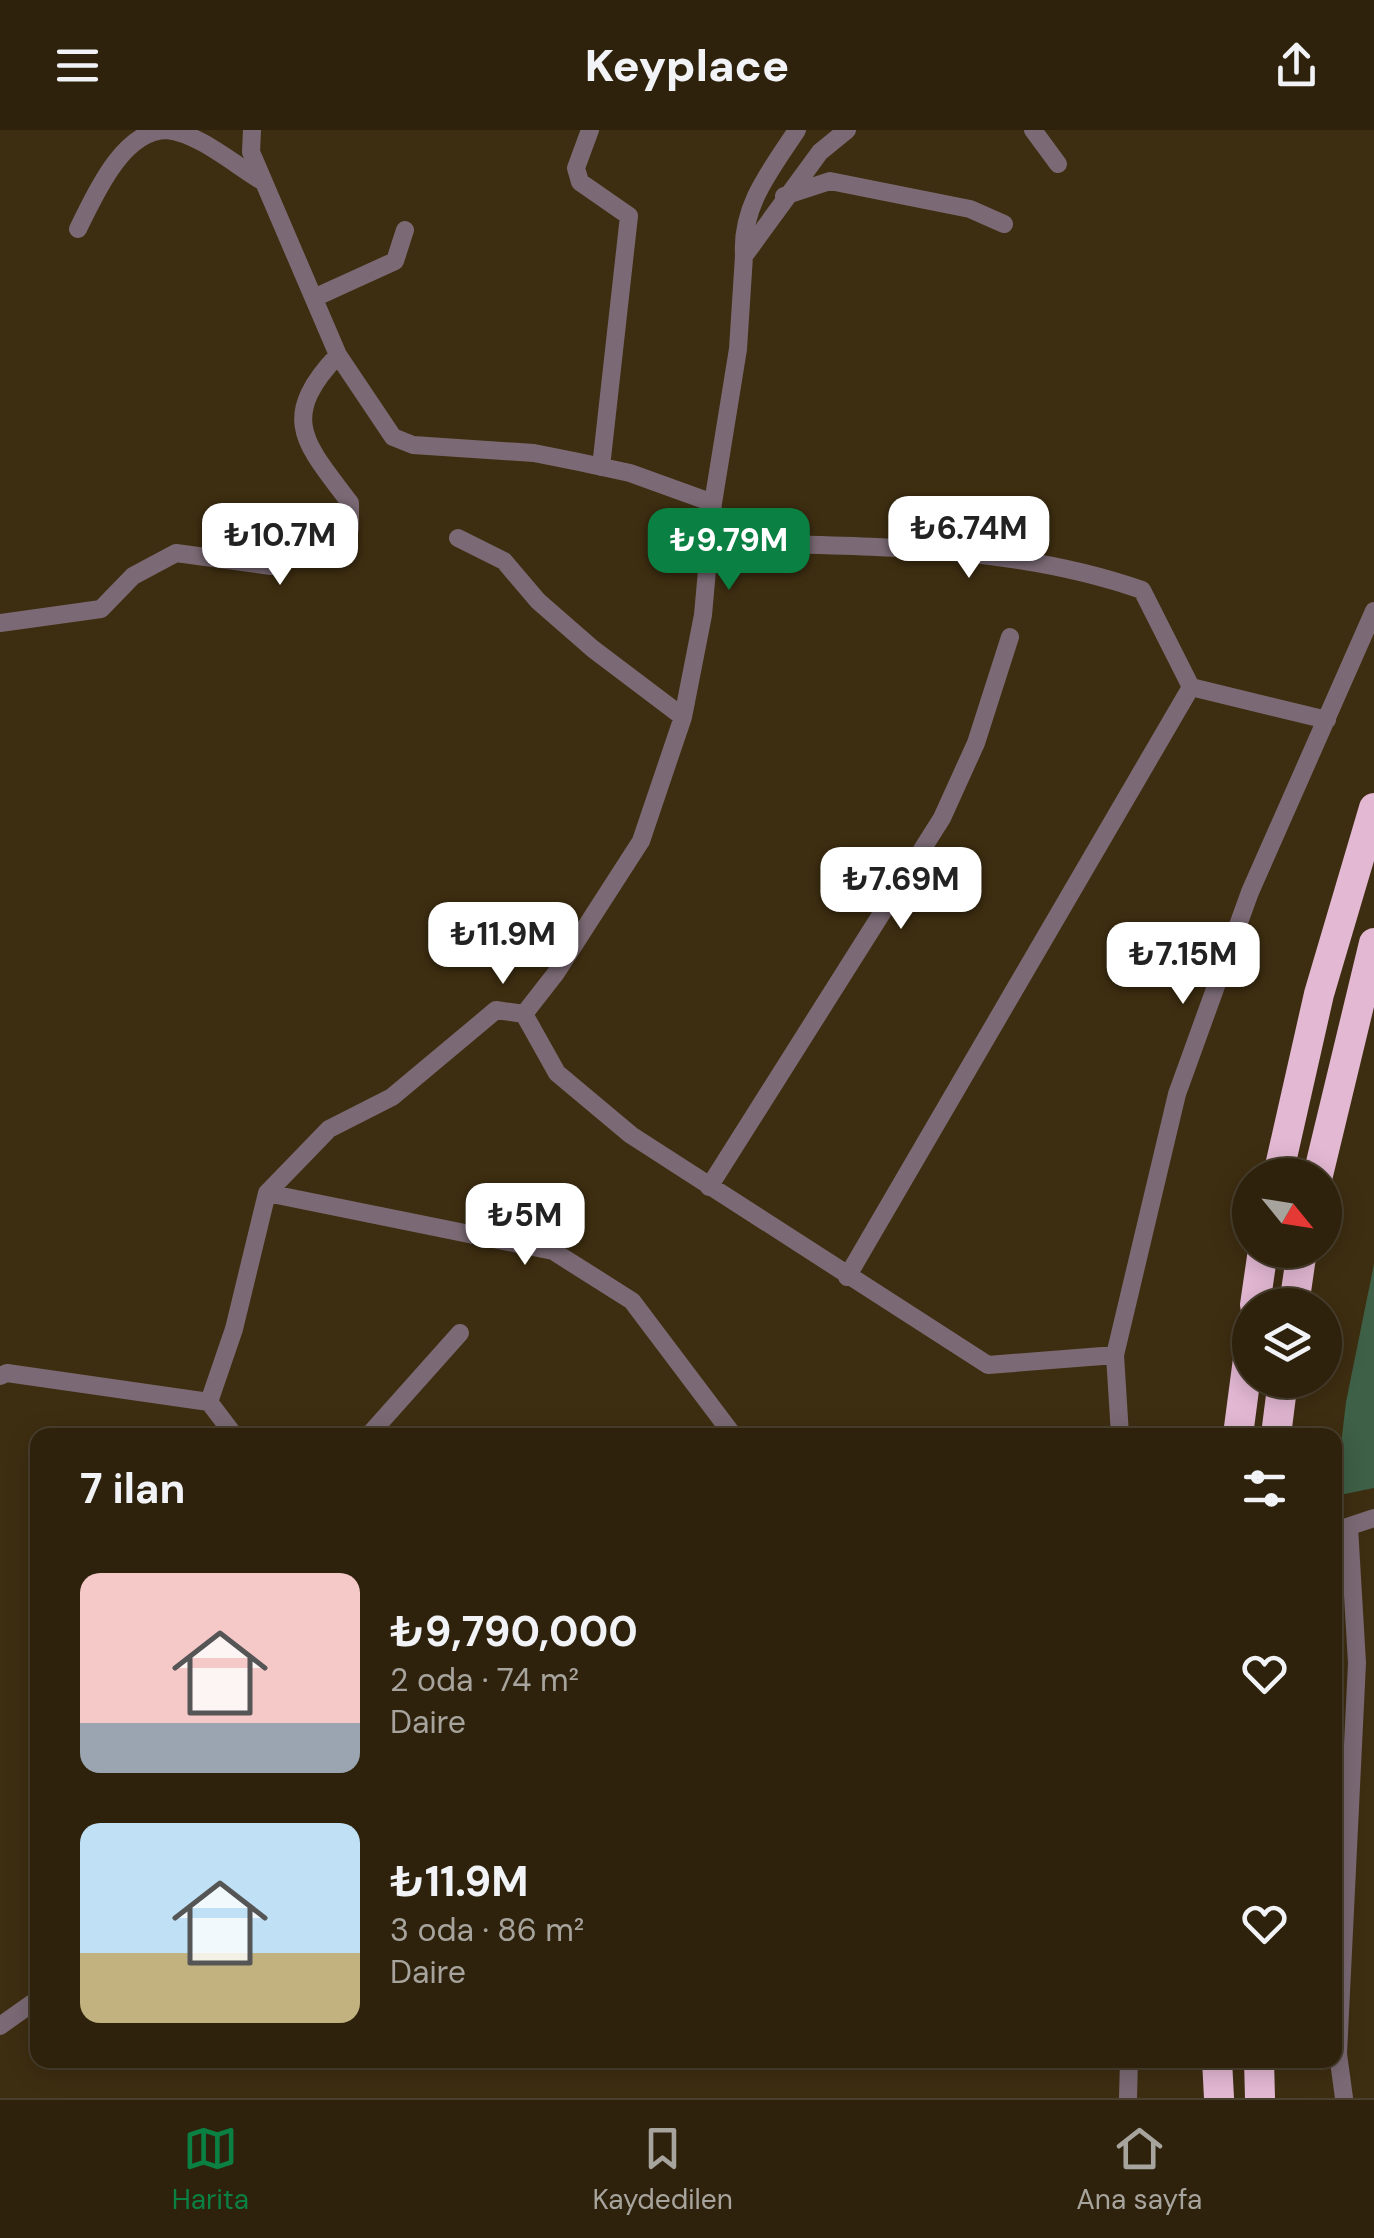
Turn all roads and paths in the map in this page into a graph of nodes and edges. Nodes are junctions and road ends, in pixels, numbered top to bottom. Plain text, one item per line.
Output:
1 (252, 130) edge
2 (590, 130) edge
3 (796, 130) edge
4 (847, 130) edge
5 (1033, 130) edge
6 (152, 132) edge
7 (1058, 164) dead end
8 (262, 182) junction
9 (784, 196) junction
10 (1004, 224) dead end
11 (78, 229) dead end
12 (405, 230) dead end
13 (744, 256) junction
14 (316, 297) junction
15 (338, 356) junction
16 (600, 467) junction
17 (713, 503) junction
18 (458, 538) dead end
19 (710, 542) junction
20 (1374, 612) edge
21 (0, 623) edge
22 (1010, 637) dead end
23 (1191, 687) junction
24 (683, 717) junction
25 (1327, 720) junction
26 (1374, 808) edge
27 (1374, 942) edge
28 (524, 1014) junction
29 (1282, 1158) edge
30 (1322, 1158) edge
31 (709, 1187) junction
32 (267, 1193) junction
33 (847, 1277) junction
34 (460, 1333) dead end
35 (1115, 1355) junction
36 (0, 1376) edge
37 (1243, 1398) edge
38 (1281, 1398) edge
39 (209, 1402) junction
40 (229, 1428) edge
41 (375, 1428) edge
42 (728, 1428) edge
43 (1120, 1428) edge
44 (1239, 1428) edge
45 (1277, 1428) edge
46 (1374, 1518) edge
47 (1342, 1529) edge
48 (1342, 1967) edge
49 (30, 2004) edge
50 (0, 2026) edge
51 (1129, 2068) edge
52 (1218, 2068) edge
53 (1259, 2068) edge
54 (1340, 2068) edge
55 (1128, 2098) edge
56 (1219, 2098) edge
57 (1260, 2098) edge
58 (1344, 2098) edge

1 - 8 street
2 - 16 street
3 - 13 street
4 - 9 street
5 - 7 street
6 - 8 street
6 - 11 street
8 - 14 street
9 - 10 street
9 - 13 street
12 - 14 street
13 - 17 street
14 - 15 street
15 - 16 street
15 - 21 street
16 - 17 street
17 - 19 street
18 - 24 street
19 - 23 street
19 - 24 street
20 - 25 street
22 - 31 street
23 - 25 street
23 - 33 street
24 - 28 street
25 - 35 street
26 - 29 highway
27 - 30 highway
28 - 31 street
28 - 32 street
31 - 33 street
32 - 39 street
32 - 42 street
33 - 35 street
34 - 41 street
35 - 43 street
36 - 39 street
37 - 44 highway
38 - 45 highway
39 - 40 street
46 - 47 street
47 - 48 street
49 - 50 street
51 - 55 street
52 - 56 highway
53 - 57 highway
54 - 58 street

